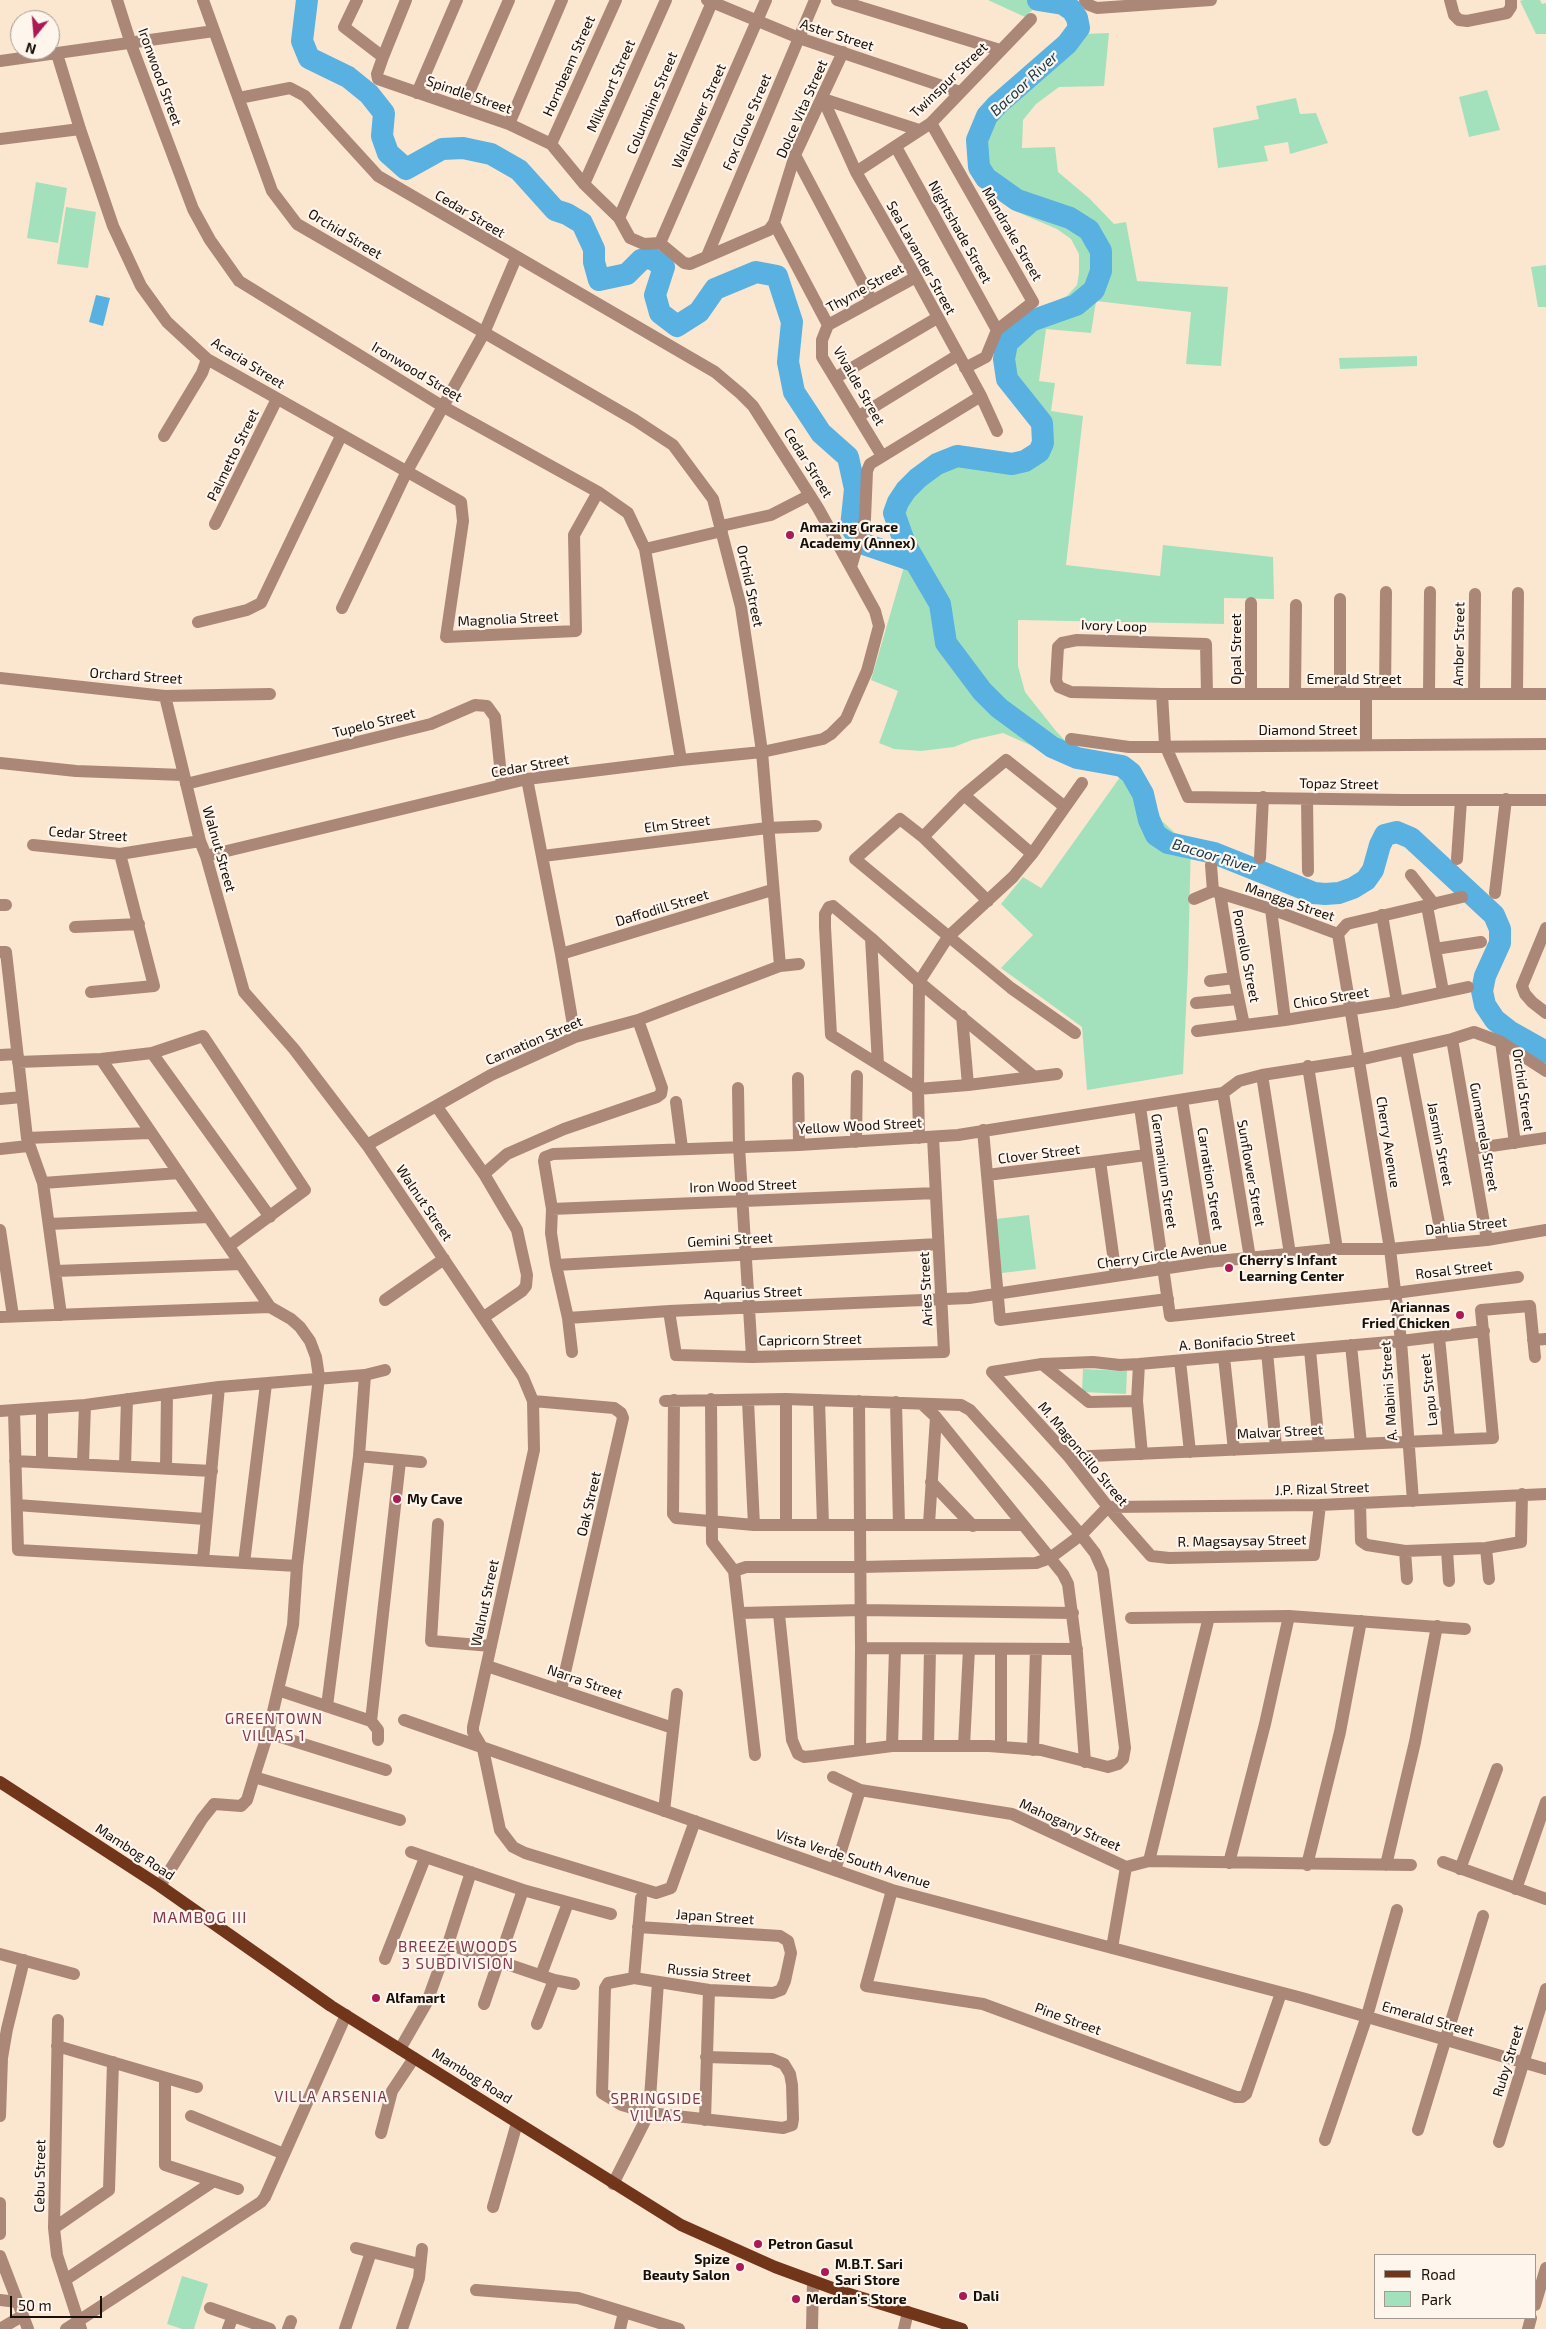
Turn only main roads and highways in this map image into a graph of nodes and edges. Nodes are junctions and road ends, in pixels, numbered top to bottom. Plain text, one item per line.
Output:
1 (0, 1782) edge
2 (962, 2329) edge

1 - 2 main road, Mambog Road

